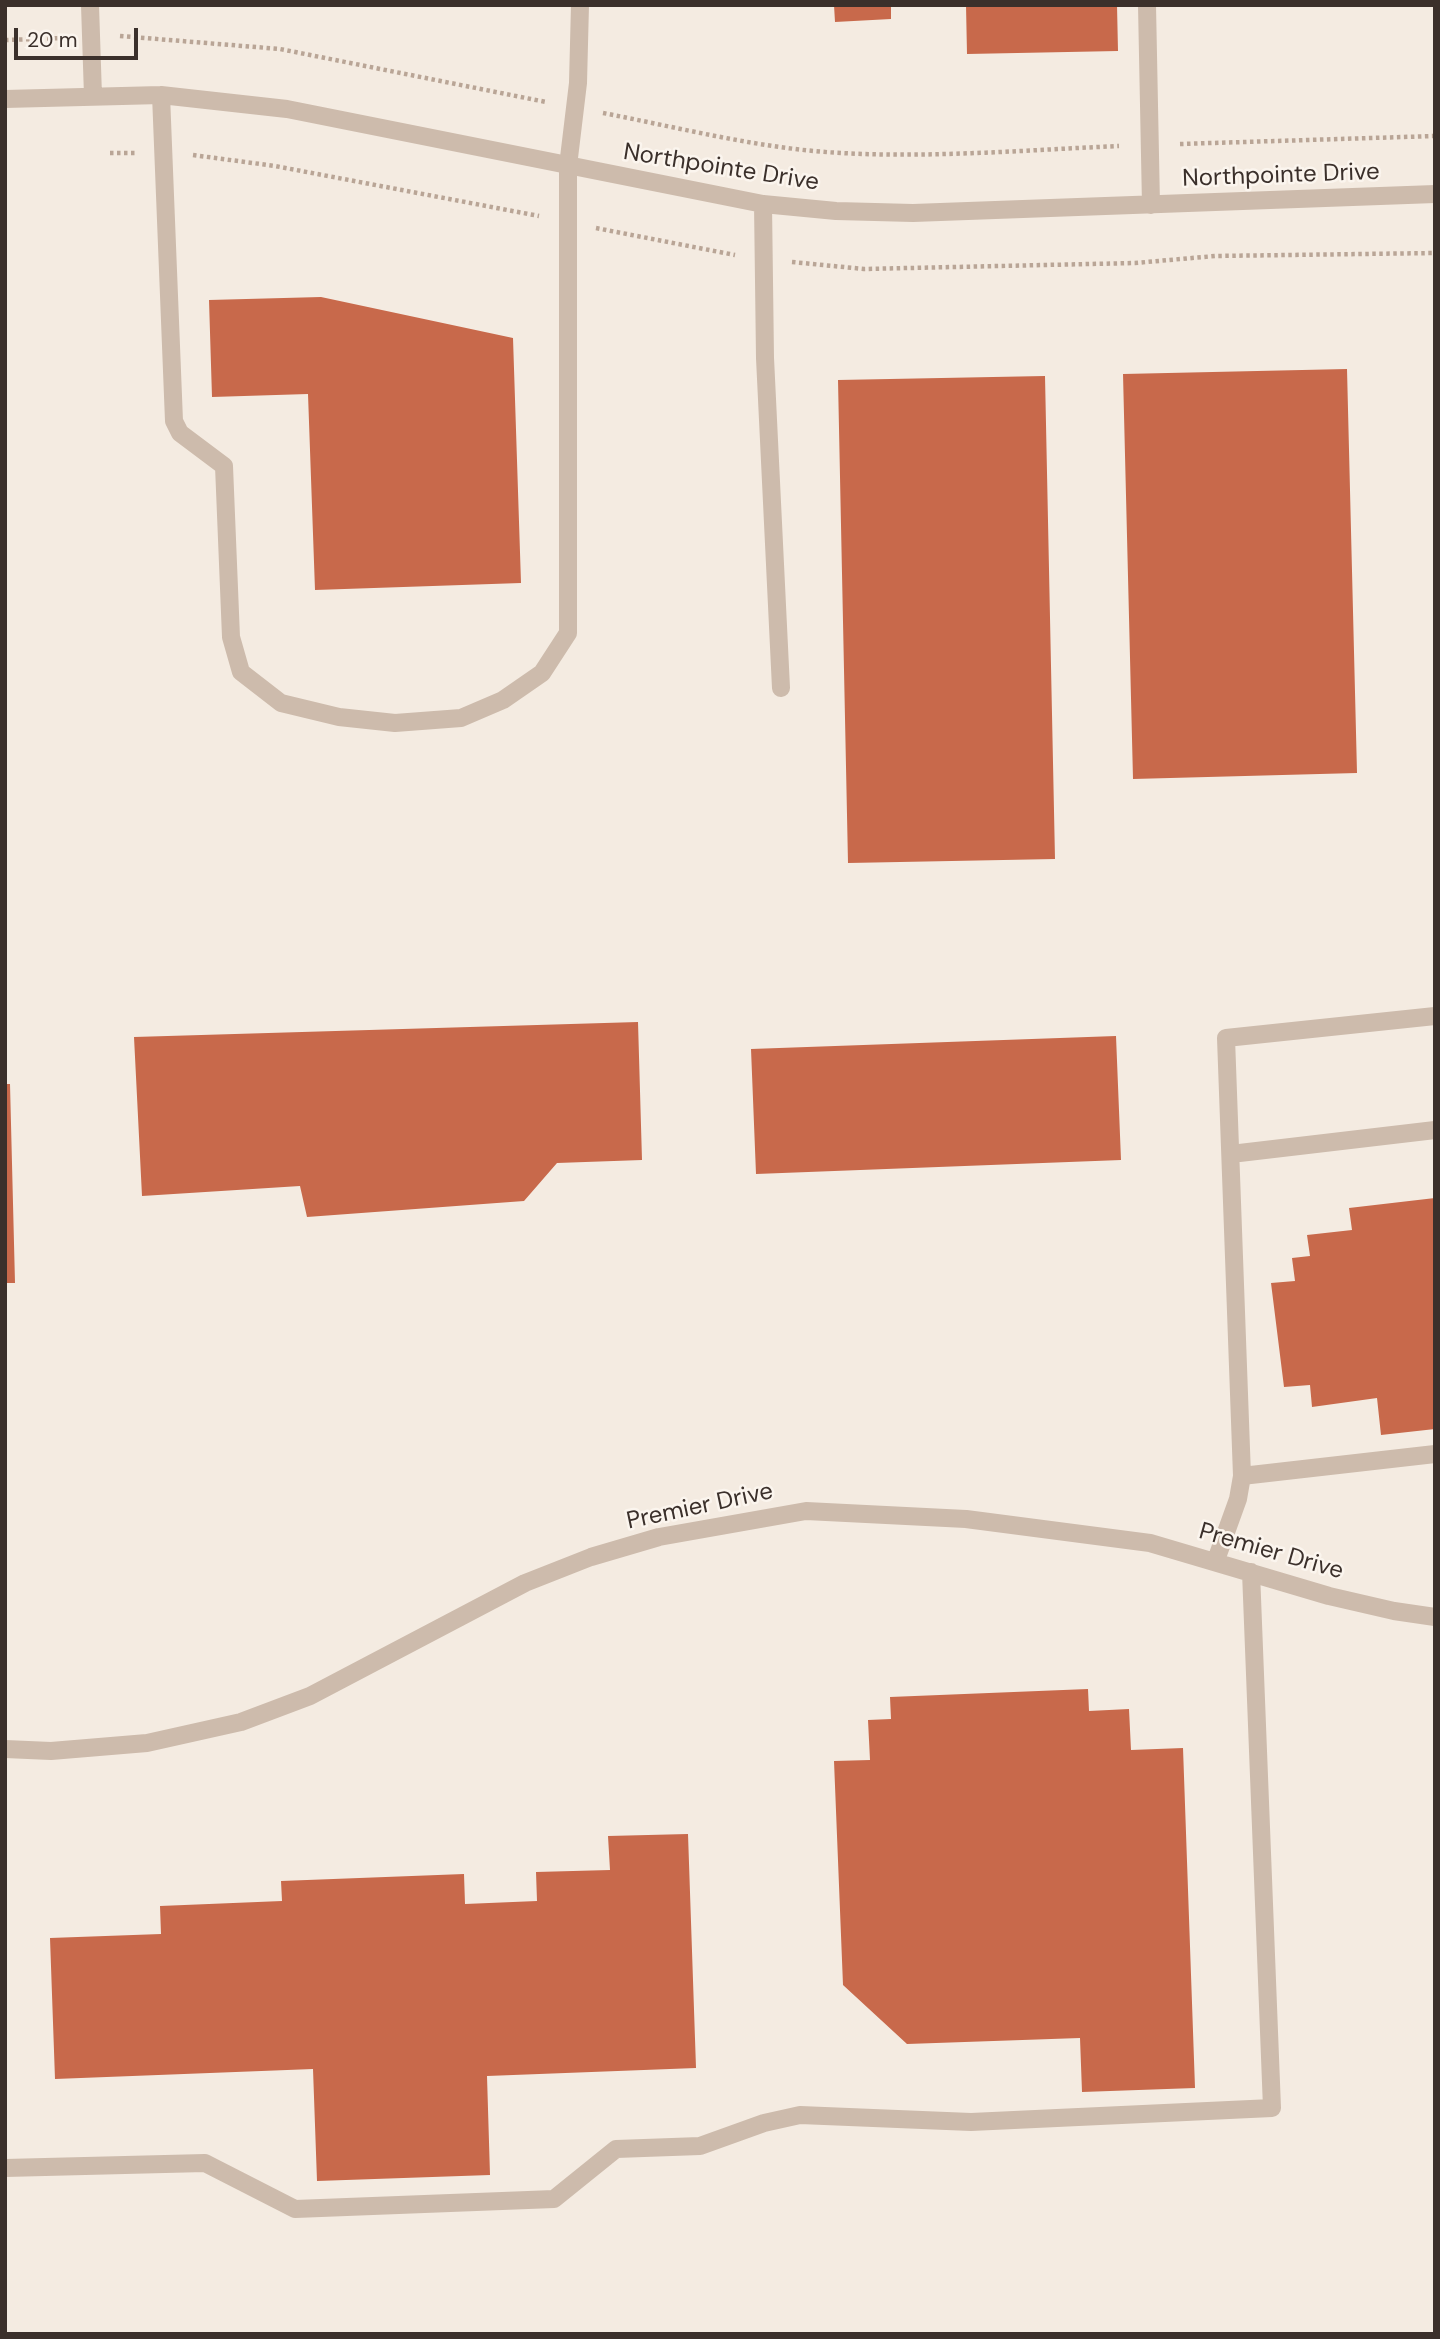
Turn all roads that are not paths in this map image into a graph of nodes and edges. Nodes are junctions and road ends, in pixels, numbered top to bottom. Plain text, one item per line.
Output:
1 (90, 5) edge
2 (580, 5) edge
3 (1147, 5) edge
4 (161, 95) junction
5 (93, 96) junction
6 (5, 99) edge
7 (568, 166) junction
8 (1435, 194) edge
9 (762, 204) junction
10 (1151, 205) junction
11 (781, 688) dead end
12 (1435, 1016) edge
13 (1435, 1130) edge
14 (1231, 1154) junction
15 (1435, 1454) edge
16 (1242, 1476) junction
17 (1216, 1560) junction
18 (1251, 1572) junction
19 (1435, 1617) edge
20 (5, 1749) edge
21 (5, 2168) edge

1 - 5 street
2 - 7 street
3 - 10 street
4 - 5 street, Northpointe Drive
4 - 7 street, Northpointe Drive
4 - 7 street
5 - 6 street, Northpointe Drive
7 - 9 street, Northpointe Drive
8 - 10 street, Northpointe Drive
9 - 10 street, Northpointe Drive
9 - 11 street
12 - 14 street
13 - 14 street
14 - 16 street
15 - 16 street
16 - 17 street
17 - 18 street, Premier Drive
17 - 20 street, Premier Drive
18 - 19 street, Premier Drive
18 - 21 street

